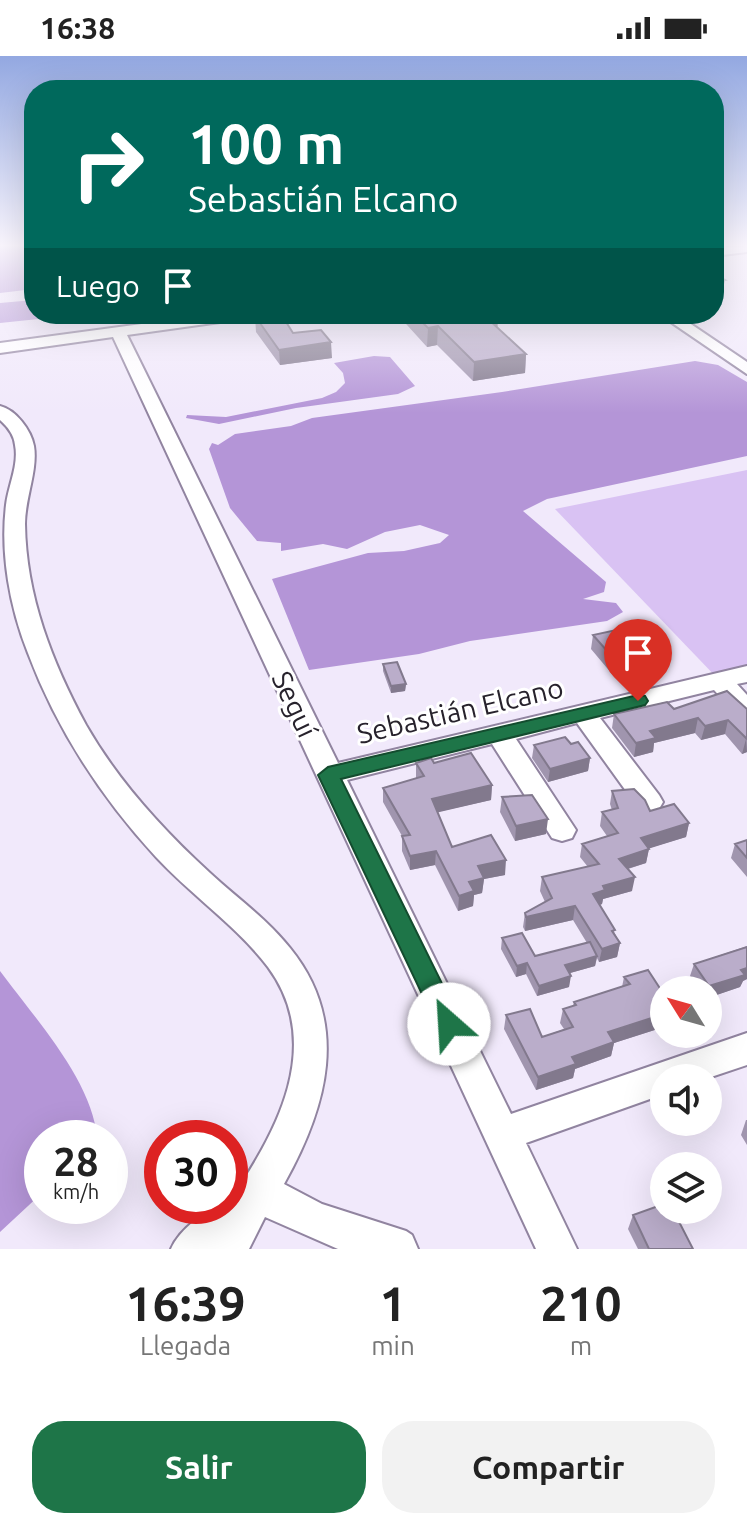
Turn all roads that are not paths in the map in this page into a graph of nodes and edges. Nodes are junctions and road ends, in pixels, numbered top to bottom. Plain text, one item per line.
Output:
1 (176, 324) edge
2 (681, 324) edge
3 (118, 332) junction
4 (0, 348) edge
5 (747, 348) edge
6 (723, 352) junction
7 (747, 369) edge
8 (0, 411) edge
9 (747, 674) edge
10 (720, 681) junction
11 (747, 710) edge
12 (584, 714) junction
13 (499, 734) junction
14 (328, 775) junction
15 (649, 802) edge
16 (562, 830) dead end
17 (747, 1049) edge
18 (704, 1064) edge
19 (650, 1083) edge
20 (503, 1134) junction
21 (248, 1211) edge
22 (248, 1217) edge
23 (234, 1224) edge
24 (191, 1249) edge
25 (398, 1249) edge
26 (557, 1249) edge

1 - 3 street
2 - 6 street
3 - 4 street
3 - 14 street, Seguí
5 - 6 street
6 - 7 street
8 - 21 street
9 - 10 street, Sebastián Elcano
10 - 11 street
10 - 12 street, Sebastián Elcano
12 - 13 street, Sebastián Elcano
12 - 15 street
13 - 14 street, Sebastián Elcano
13 - 16 street
14 - 20 street, Seguí
17 - 18 street
19 - 20 street
20 - 26 street, Seguí
22 - 25 street
23 - 24 street

